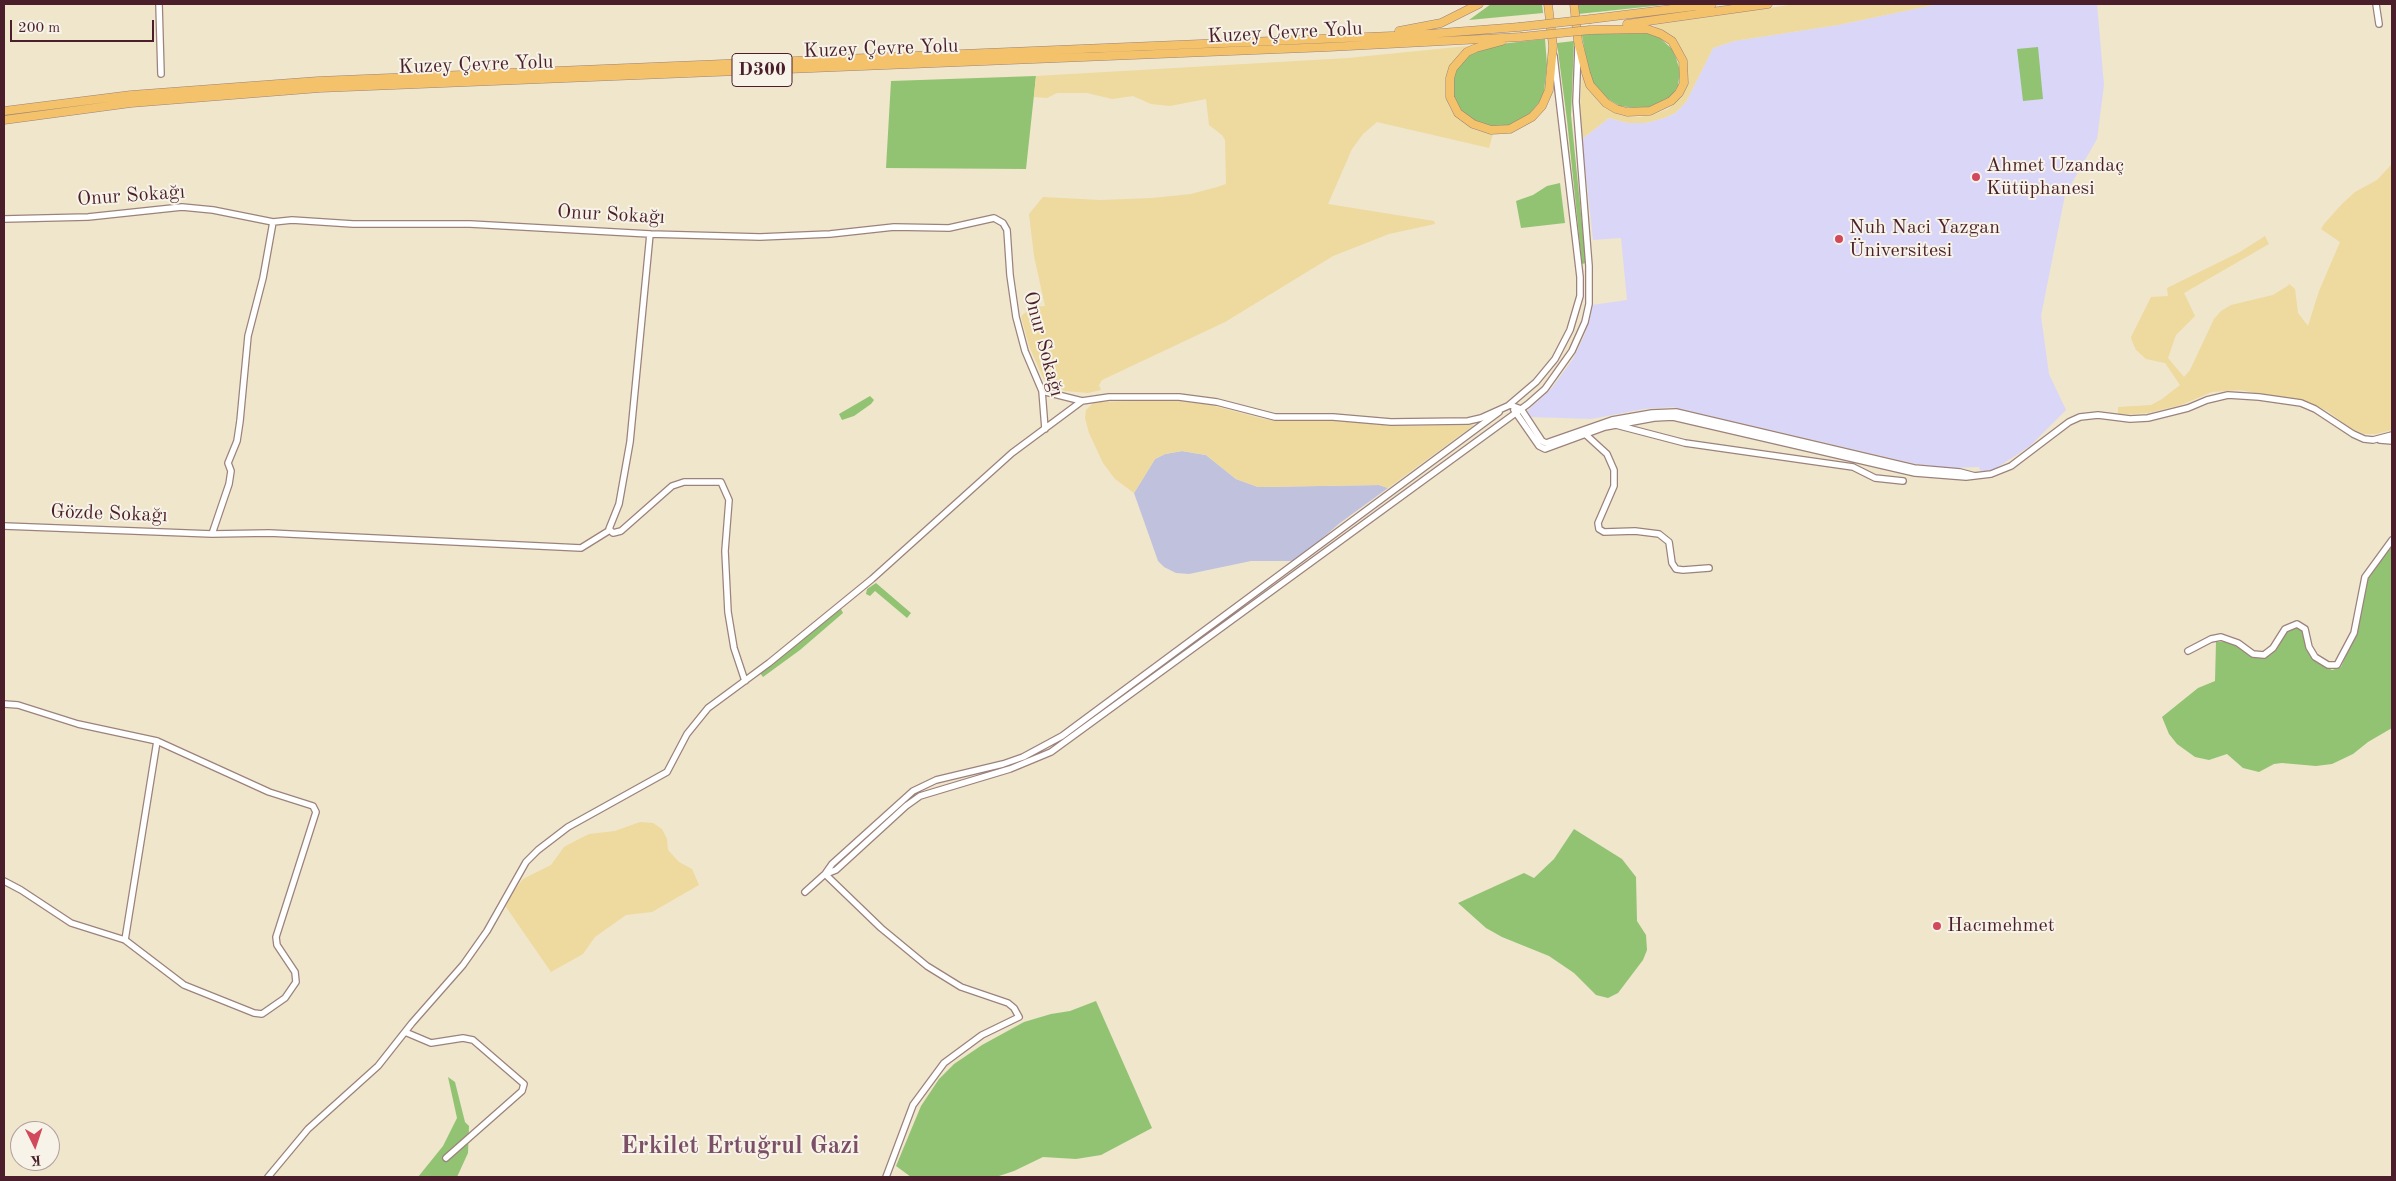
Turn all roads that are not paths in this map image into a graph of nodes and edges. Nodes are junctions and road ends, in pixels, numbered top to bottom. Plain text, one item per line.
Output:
1 (159, 4) edge
2 (1479, 4) edge
3 (1548, 4) edge
4 (1574, 4) edge
5 (1712, 4) edge
6 (1768, 4) edge
7 (2376, 4) edge
8 (2379, 24) dead end
9 (1590, 30) junction
10 (1521, 37) junction
11 (1328, 38) junction
12 (1578, 41) junction
13 (1553, 46) junction
14 (161, 74) dead end
15 (4, 111) edge
16 (4, 120) edge
17 (4, 219) edge
18 (273, 222) junction
19 (650, 234) junction
20 (1042, 391) junction
21 (1082, 401) junction
22 (1510, 405) junction
23 (1518, 410) junction
24 (1614, 425) junction
25 (1045, 429) junction
26 (1584, 433) junction
27 (2392, 435) edge
28 (2373, 440) junction
29 (2392, 441) edge
30 (1975, 476) junction
31 (1904, 481) dead end
32 (4, 526) edge
33 (610, 530) junction
34 (212, 534) junction
35 (2392, 540) edge
36 (1709, 568) dead end
37 (2188, 651) dead end
38 (745, 681) junction
39 (4, 704) edge
40 (157, 741) junction
41 (825, 874) junction
42 (4, 882) edge
43 (805, 892) dead end
44 (126, 940) junction
45 (405, 1032) junction
46 (446, 1158) dead end
47 (268, 1177) edge
48 (886, 1177) edge

1 - 14 street
2 - 11 highway
3 - 13 highway
4 - 12 highway
5 - 11 highway, Kuzey Çevre Yolu / D300, bridge
6 - 9 highway, D300
7 - 8 street
9 - 10 highway, D300, bridge
9 - 12 highway
10 - 13 highway
10 - 16 highway, Kuzey Çevre Yolu / D300
11 - 15 highway, Kuzey Çevre Yolu / D300
12 - 23 street
13 - 22 street
17 - 18 street, Onur Sokağı
18 - 19 street, Onur Sokağı
18 - 34 street
19 - 20 street, Onur Sokağı
19 - 33 street
20 - 21 street
20 - 25 street, Onur Sokağı
21 - 22 street
21 - 25 street
22 - 23 street
22 - 41 street
23 - 26 street
23 - 30 street
23 - 41 street
24 - 26 street
24 - 30 street
24 - 31 street
25 - 38 street
26 - 36 street
27 - 28 street
28 - 29 street
28 - 30 street
32 - 34 street, Gözde Sokağı
33 - 34 street, Gözde Sokağı
33 - 38 street, Gözde Sokağı
35 - 37 street
38 - 45 street
39 - 40 street
40 - 44 street
40 - 44 street
41 - 43 street
41 - 48 street
42 - 44 street
45 - 46 street
45 - 47 street

